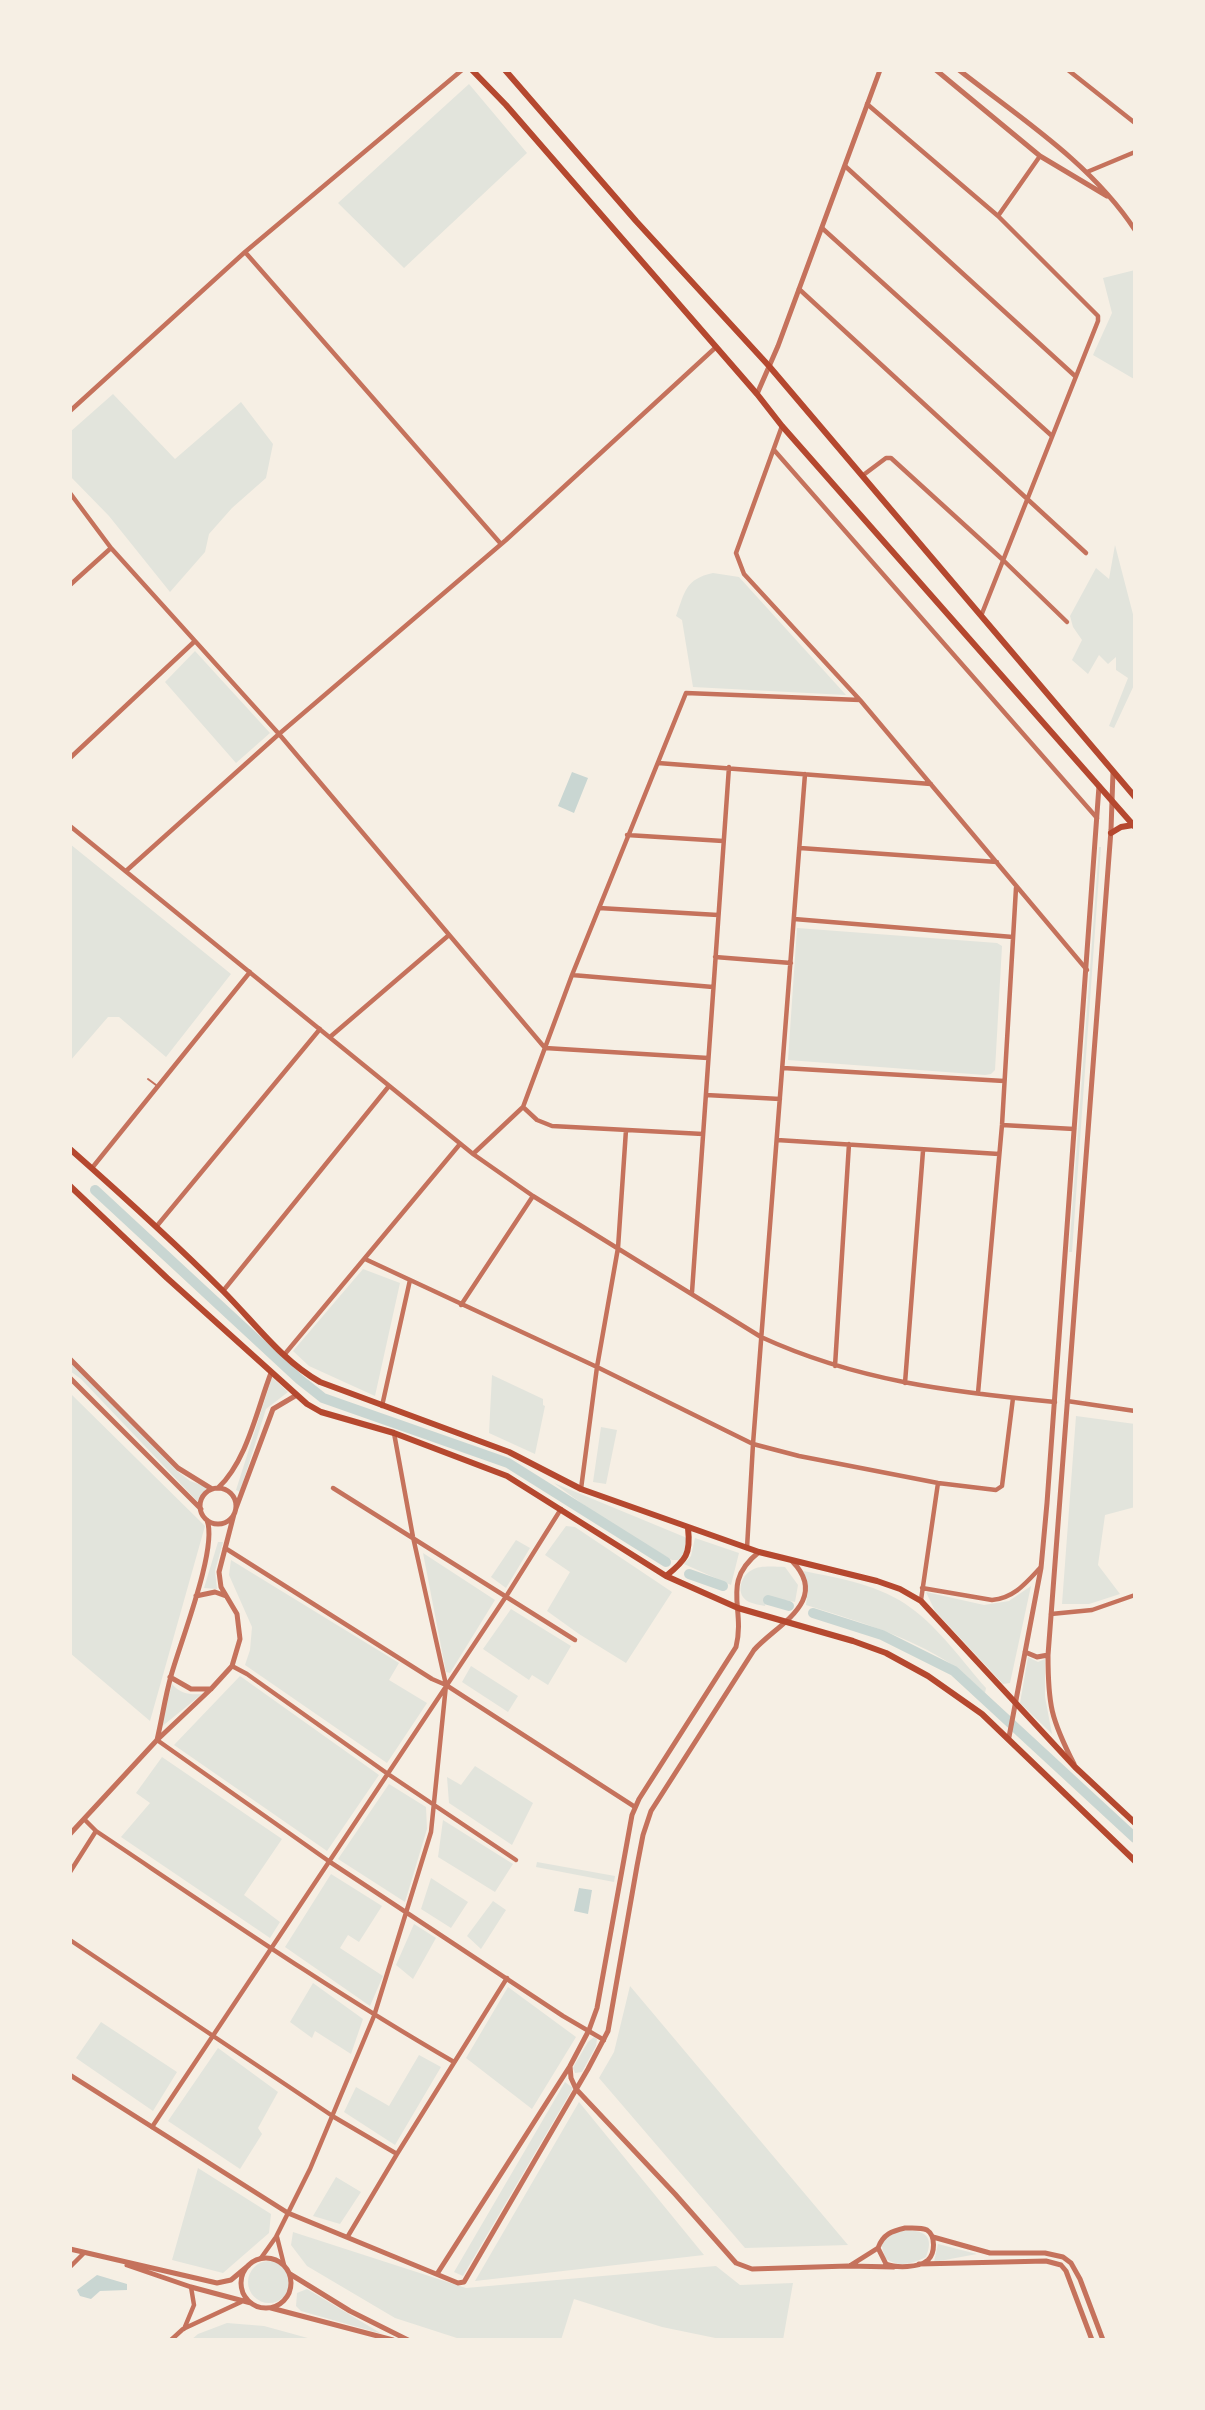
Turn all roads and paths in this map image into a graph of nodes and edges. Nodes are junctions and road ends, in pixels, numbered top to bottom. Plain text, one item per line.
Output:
1 (462, 70) edge
2 (472, 70) edge
3 (505, 70) edge
4 (880, 70) edge
5 (936, 70) edge
6 (959, 70) edge
7 (1068, 70) edge
8 (867, 104) junction
9 (1135, 123) edge
10 (1135, 152) edge
11 (1040, 156) junction
12 (1074, 161) junction
13 (845, 166) junction
14 (1087, 172) junction
15 (1065, 173) junction
16 (1113, 199) junction
17 (998, 216) junction
18 (822, 228) junction
19 (1135, 230) edge
20 (245, 252) junction
21 (799, 289) junction
22 (715, 348) junction
23 (769, 366) junction
24 (1075, 376) junction
25 (757, 394) junction
26 (70, 411) edge
27 (782, 426) junction
28 (1052, 436) junction
29 (774, 450) junction
30 (862, 476) junction
31 (70, 493) edge
32 (1027, 501) junction
33 (500, 544) junction
34 (111, 548) junction
35 (1086, 553) dead end
36 (1003, 560) junction
37 (70, 584) edge
38 (981, 616) junction
39 (1067, 622) dead end
40 (195, 641) junction
41 (860, 700) junction
42 (279, 734) junction
43 (70, 758) edge
44 (658, 763) junction
45 (729, 767) junction
46 (1113, 772) junction
47 (805, 775) junction
48 (932, 785) junction
49 (1099, 786) junction
50 (1135, 797) edge
51 (1113, 802) junction
52 (1098, 819) junction
53 (70, 826) edge
54 (1134, 826) edge
55 (1111, 833) junction
56 (627, 835) junction
57 (723, 841) junction
58 (800, 848) junction
59 (997, 862) junction
60 (126, 872) junction
61 (1016, 887) junction
62 (599, 908) junction
63 (718, 915) junction
64 (794, 919) junction
65 (449, 935) junction
66 (1013, 937) junction
67 (1088, 948) junction
68 (1071, 950) junction
69 (715, 957) junction
70 (791, 963) junction
71 (1087, 970) junction
72 (250, 972) junction
73 (572, 975) junction
74 (713, 987) junction
75 (320, 1029) junction
76 (330, 1037) junction
77 (545, 1048) junction
78 (708, 1058) junction
79 (783, 1068) junction
80 (148, 1079) dead end
81 (1004, 1081) junction
82 (156, 1086) junction
83 (389, 1086) junction
84 (706, 1095) junction
85 (780, 1099) junction
86 (523, 1107) junction
87 (1002, 1125) junction
88 (1075, 1129) junction
89 (626, 1130) junction
90 (703, 1134) junction
91 (777, 1140) junction
92 (460, 1144) junction
93 (849, 1144) junction
94 (70, 1149) edge
95 (923, 1151) junction
96 (472, 1154) junction
97 (999, 1154) junction
98 (92, 1168) junction
99 (70, 1186) edge
100 (533, 1196) junction
101 (156, 1227) junction
102 (618, 1248) junction
103 (365, 1259) junction
104 (410, 1280) junction
105 (223, 1291) junction
106 (692, 1292) junction
107 (461, 1305) junction
108 (761, 1337) junction
109 (284, 1355) junction
110 (70, 1359) edge
111 (835, 1366) junction
112 (597, 1367) junction
113 (271, 1373) junction
114 (70, 1378) edge
115 (905, 1383) junction
116 (978, 1393) junction
117 (295, 1396) junction
118 (1013, 1398) junction
119 (1066, 1401) junction
120 (1055, 1402) junction
121 (382, 1406) junction
122 (1135, 1410) edge
123 (394, 1433) junction
124 (753, 1444) junction
125 (939, 1483) junction
126 (215, 1488) junction
127 (333, 1488) dead end
128 (581, 1489) junction
129 (561, 1508) junction
130 (201, 1509) junction
131 (235, 1511) junction
132 (207, 1520) junction
133 (688, 1528) junction
134 (413, 1537) junction
135 (225, 1548) junction
136 (747, 1548) junction
137 (759, 1552) junction
138 (792, 1561) junction
139 (1041, 1568) junction
140 (666, 1576) junction
141 (922, 1588) junction
142 (507, 1595) junction
143 (1135, 1595) edge
144 (196, 1596) junction
145 (226, 1596) junction
146 (1126, 1599) junction
147 (921, 1601) junction
148 (1135, 1602) edge
149 (738, 1608) junction
150 (1051, 1614) junction
151 (788, 1622) junction
152 (575, 1640) dead end
153 (1026, 1652) junction
154 (1048, 1655) junction
155 (232, 1666) junction
156 (170, 1677) junction
157 (446, 1685) junction
158 (211, 1689) junction
159 (1015, 1702) junction
160 (1010, 1734) junction
161 (157, 1740) junction
162 (1075, 1767) junction
163 (387, 1774) junction
164 (434, 1805) junction
165 (635, 1807) junction
166 (85, 1820) junction
167 (1135, 1823) edge
168 (96, 1831) junction
169 (70, 1834) edge
170 (516, 1860) dead end
171 (1135, 1861) edge
172 (330, 1862) junction
173 (70, 1872) edge
174 (408, 1913) junction
175 (70, 1940) edge
176 (270, 1948) junction
177 (507, 1978) junction
178 (374, 2016) junction
179 (589, 2030) junction
180 (211, 2036) junction
181 (604, 2040) junction
182 (454, 2062) junction
183 (570, 2066) junction
184 (70, 2076) edge
185 (576, 2089) junction
186 (334, 2117) junction
187 (152, 2127) junction
188 (397, 2154) junction
189 (288, 2213) junction
190 (276, 2236) junction
191 (348, 2236) junction
192 (933, 2237) junction
193 (878, 2248) junction
194 (70, 2249) edge
195 (84, 2253) junction
196 (261, 2258) junction
197 (112, 2259) junction
198 (919, 2264) junction
199 (249, 2265) junction
200 (284, 2265) junction
201 (848, 2266) junction
202 (70, 2267) edge
203 (894, 2267) junction
204 (290, 2274) junction
205 (438, 2274) junction
206 (191, 2287) junction
207 (241, 2302) junction
208 (251, 2303) junction
209 (271, 2308) junction
210 (183, 2329) junction
211 (171, 2340) edge
212 (393, 2340) edge
213 (408, 2340) edge
214 (1092, 2340) edge
215 (1103, 2340) edge

1 - 20 street
2 - 22 main road
3 - 23 main road
4 - 8 street
5 - 11 street
6 - 12 street
7 - 9 street
8 - 13 street
8 - 17 street
10 - 14 street
11 - 15 street
11 - 17 street
12 - 14 street
12 - 15 street
13 - 18 street
13 - 24 street
14 - 16 street
15 - 16 street
16 - 19 street
17 - 24 street
18 - 21 street
18 - 28 street
20 - 26 street
20 - 33 street
21 - 23 street
21 - 32 street
22 - 25 main road
22 - 33 street
23 - 25 street
23 - 30 main road
24 - 28 street
25 - 27 main road
27 - 29 street
27 - 49 main road
28 - 32 street
29 - 41 street
29 - 52 street
30 - 36 street
30 - 38 main road
31 - 34 street
32 - 35 street
32 - 36 street
33 - 42 street
34 - 37 street
34 - 40 street
36 - 38 street
36 - 39 street
38 - 46 main road
40 - 42 street
40 - 43 street
41 - 44 street
41 - 48 street
42 - 60 street
42 - 65 street
44 - 45 street
44 - 56 street
45 - 47 street
45 - 57 street
46 - 50 main road
46 - 51 street
47 - 48 street
47 - 58 street
48 - 59 street
49 - 51 main road
49 - 52 street
51 - 54 main road
51 - 55 street
52 - 67 street
53 - 60 street
54 - 55 main road
55 - 119 street
56 - 57 street
56 - 62 street
57 - 63 street
58 - 59 street
58 - 64 street
59 - 61 street
60 - 72 street
61 - 66 street
61 - 68 street
62 - 63 street
62 - 73 street
63 - 69 street
64 - 66 street
64 - 70 street
65 - 76 street
65 - 77 street
66 - 81 street
67 - 68 street
67 - 71 street
68 - 71 street
69 - 70 street
69 - 74 street
70 - 79 street
71 - 88 street
72 - 75 street
72 - 82 street
73 - 74 street
73 - 77 street
74 - 78 street
75 - 76 street
75 - 101 street
76 - 83 street
77 - 78 street
77 - 86 street
78 - 84 street
79 - 81 street
79 - 85 street
80 - 82 lane
81 - 87 street
82 - 98 street
83 - 92 street
83 - 105 street
84 - 85 street
84 - 90 street
85 - 91 street
86 - 89 street
86 - 96 street
87 - 88 street
87 - 97 street
88 - 120 street
89 - 90 street
89 - 102 street
90 - 106 street
91 - 93 street
91 - 108 street
92 - 96 street
92 - 103 street
93 - 95 street
93 - 111 street
94 - 98 main road
95 - 97 street
95 - 115 street
96 - 100 street
97 - 116 street
98 - 101 main road
99 - 113 main road
100 - 102 street
100 - 107 street
101 - 105 main road
102 - 106 street
102 - 112 street
103 - 104 street
103 - 109 street
104 - 107 street
104 - 121 street
105 - 109 main road
106 - 108 street
107 - 112 street
108 - 111 street
108 - 124 street
109 - 121 main road
110 - 126 street
111 - 115 street
112 - 124 street
112 - 128 street
113 - 117 main road
113 - 126 street
114 - 130 street
115 - 116 street
116 - 118 street
117 - 123 main road
117 - 131 street
118 - 120 street
118 - 125 street
119 - 122 street
119 - 150 street
120 - 139 street
121 - 128 main road
123 - 129 main road
123 - 134 street
124 - 125 street
124 - 136 street
125 - 141 street
126 - 130 street
126 - 131 street
127 - 134 street
128 - 133 main road
129 - 140 main road
129 - 142 street
130 - 132 street
131 - 132 street
131 - 135 street
132 - 144 street
133 - 136 main road
133 - 140 main road
134 - 142 street
134 - 157 street
135 - 145 street
135 - 157 street
136 - 137 main road
137 - 138 main road
137 - 149 street
138 - 147 main road
138 - 151 street
139 - 141 street
139 - 153 street
140 - 149 main road
141 - 147 street
142 - 152 street
142 - 157 street
143 - 146 street
144 - 145 street
144 - 156 street
145 - 155 street
146 - 148 street
146 - 150 street
147 - 159 main road
149 - 151 main road
149 - 165 street
150 - 154 street
151 - 160 main road
151 - 181 street
153 - 154 street
153 - 159 street
154 - 162 street
155 - 158 street
155 - 163 street
156 - 158 street
156 - 161 street
157 - 163 street
157 - 164 street
157 - 165 street
158 - 161 street
159 - 160 street
159 - 162 main road
160 - 171 main road
161 - 166 street
161 - 172 street
162 - 167 main road
163 - 164 street
163 - 172 street
164 - 170 street
164 - 174 street
165 - 179 street
166 - 168 street
166 - 169 street
168 - 173 street
168 - 176 street
172 - 174 street
172 - 176 street
174 - 177 street
174 - 178 street
175 - 180 street
176 - 178 street
176 - 180 street
177 - 179 street
177 - 182 street
178 - 182 street
178 - 186 street
179 - 181 street
179 - 183 street
180 - 186 street
180 - 187 street
181 - 185 street
182 - 188 street
183 - 185 street
183 - 205 street
184 - 187 street
185 - 201 street
185 - 205 street
186 - 188 street
186 - 189 street
187 - 189 street
188 - 191 street
189 - 190 street
189 - 191 street
190 - 196 street
190 - 200 street
191 - 205 street
192 - 193 street
192 - 198 street
192 - 215 street
193 - 201 street
193 - 203 street
194 - 195 street
195 - 197 street
195 - 202 street
196 - 199 street
196 - 200 street
197 - 199 street
197 - 206 street
198 - 203 street
198 - 214 street
199 - 208 street
200 - 204 street
201 - 203 street
204 - 209 street
204 - 213 street
206 - 207 street
206 - 210 street
207 - 208 street
207 - 210 street
208 - 209 street
209 - 212 street
210 - 211 street

